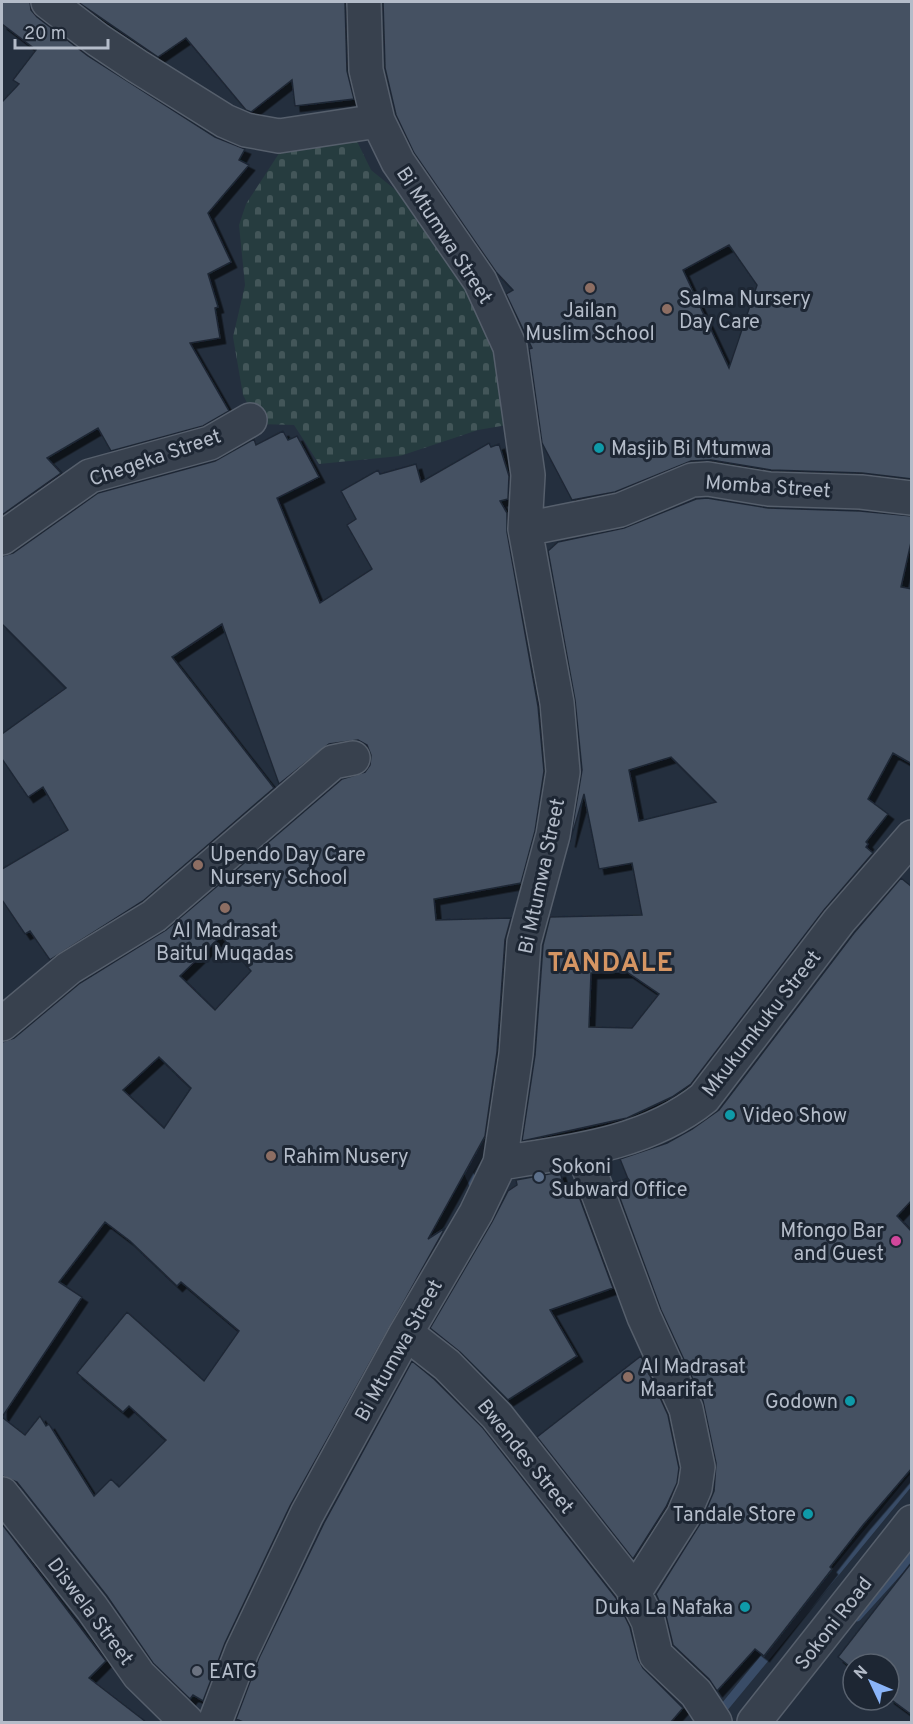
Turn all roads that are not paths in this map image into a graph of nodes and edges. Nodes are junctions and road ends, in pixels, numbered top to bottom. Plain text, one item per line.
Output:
1 (48, 2) edge
2 (364, 2) edge
3 (378, 121) junction
4 (250, 420) dead end
5 (912, 498) edge
6 (525, 529) junction
7 (2, 538) edge
8 (353, 758) dead end
9 (912, 837) edge
10 (2, 1024) edge
11 (582, 1150) junction
12 (500, 1163) junction
13 (406, 1333) junction
14 (2, 1494) edge
15 (912, 1522) edge
16 (634, 1590) junction
17 (187, 1722) edge
18 (215, 1722) edge
19 (715, 1722) edge
20 (754, 1722) edge

1 - 3 street
2 - 3 street, Bi Mtumwa Street
3 - 6 street, Bi Mtumwa Street
4 - 7 street, Chegeka Street
5 - 6 street, Momba Street
6 - 12 street, Bi Mtumwa Street
8 - 10 street
9 - 11 street, Mkukumkuku Street
11 - 12 street, Mkukumkuku Street
11 - 16 street
12 - 13 street, Bi Mtumwa Street
13 - 16 street, Bwendes Street
13 - 18 street, Bi Mtumwa Street
14 - 17 street, Diswela Street
15 - 20 street, Sokoni Road
16 - 19 street, Bwendes Street

